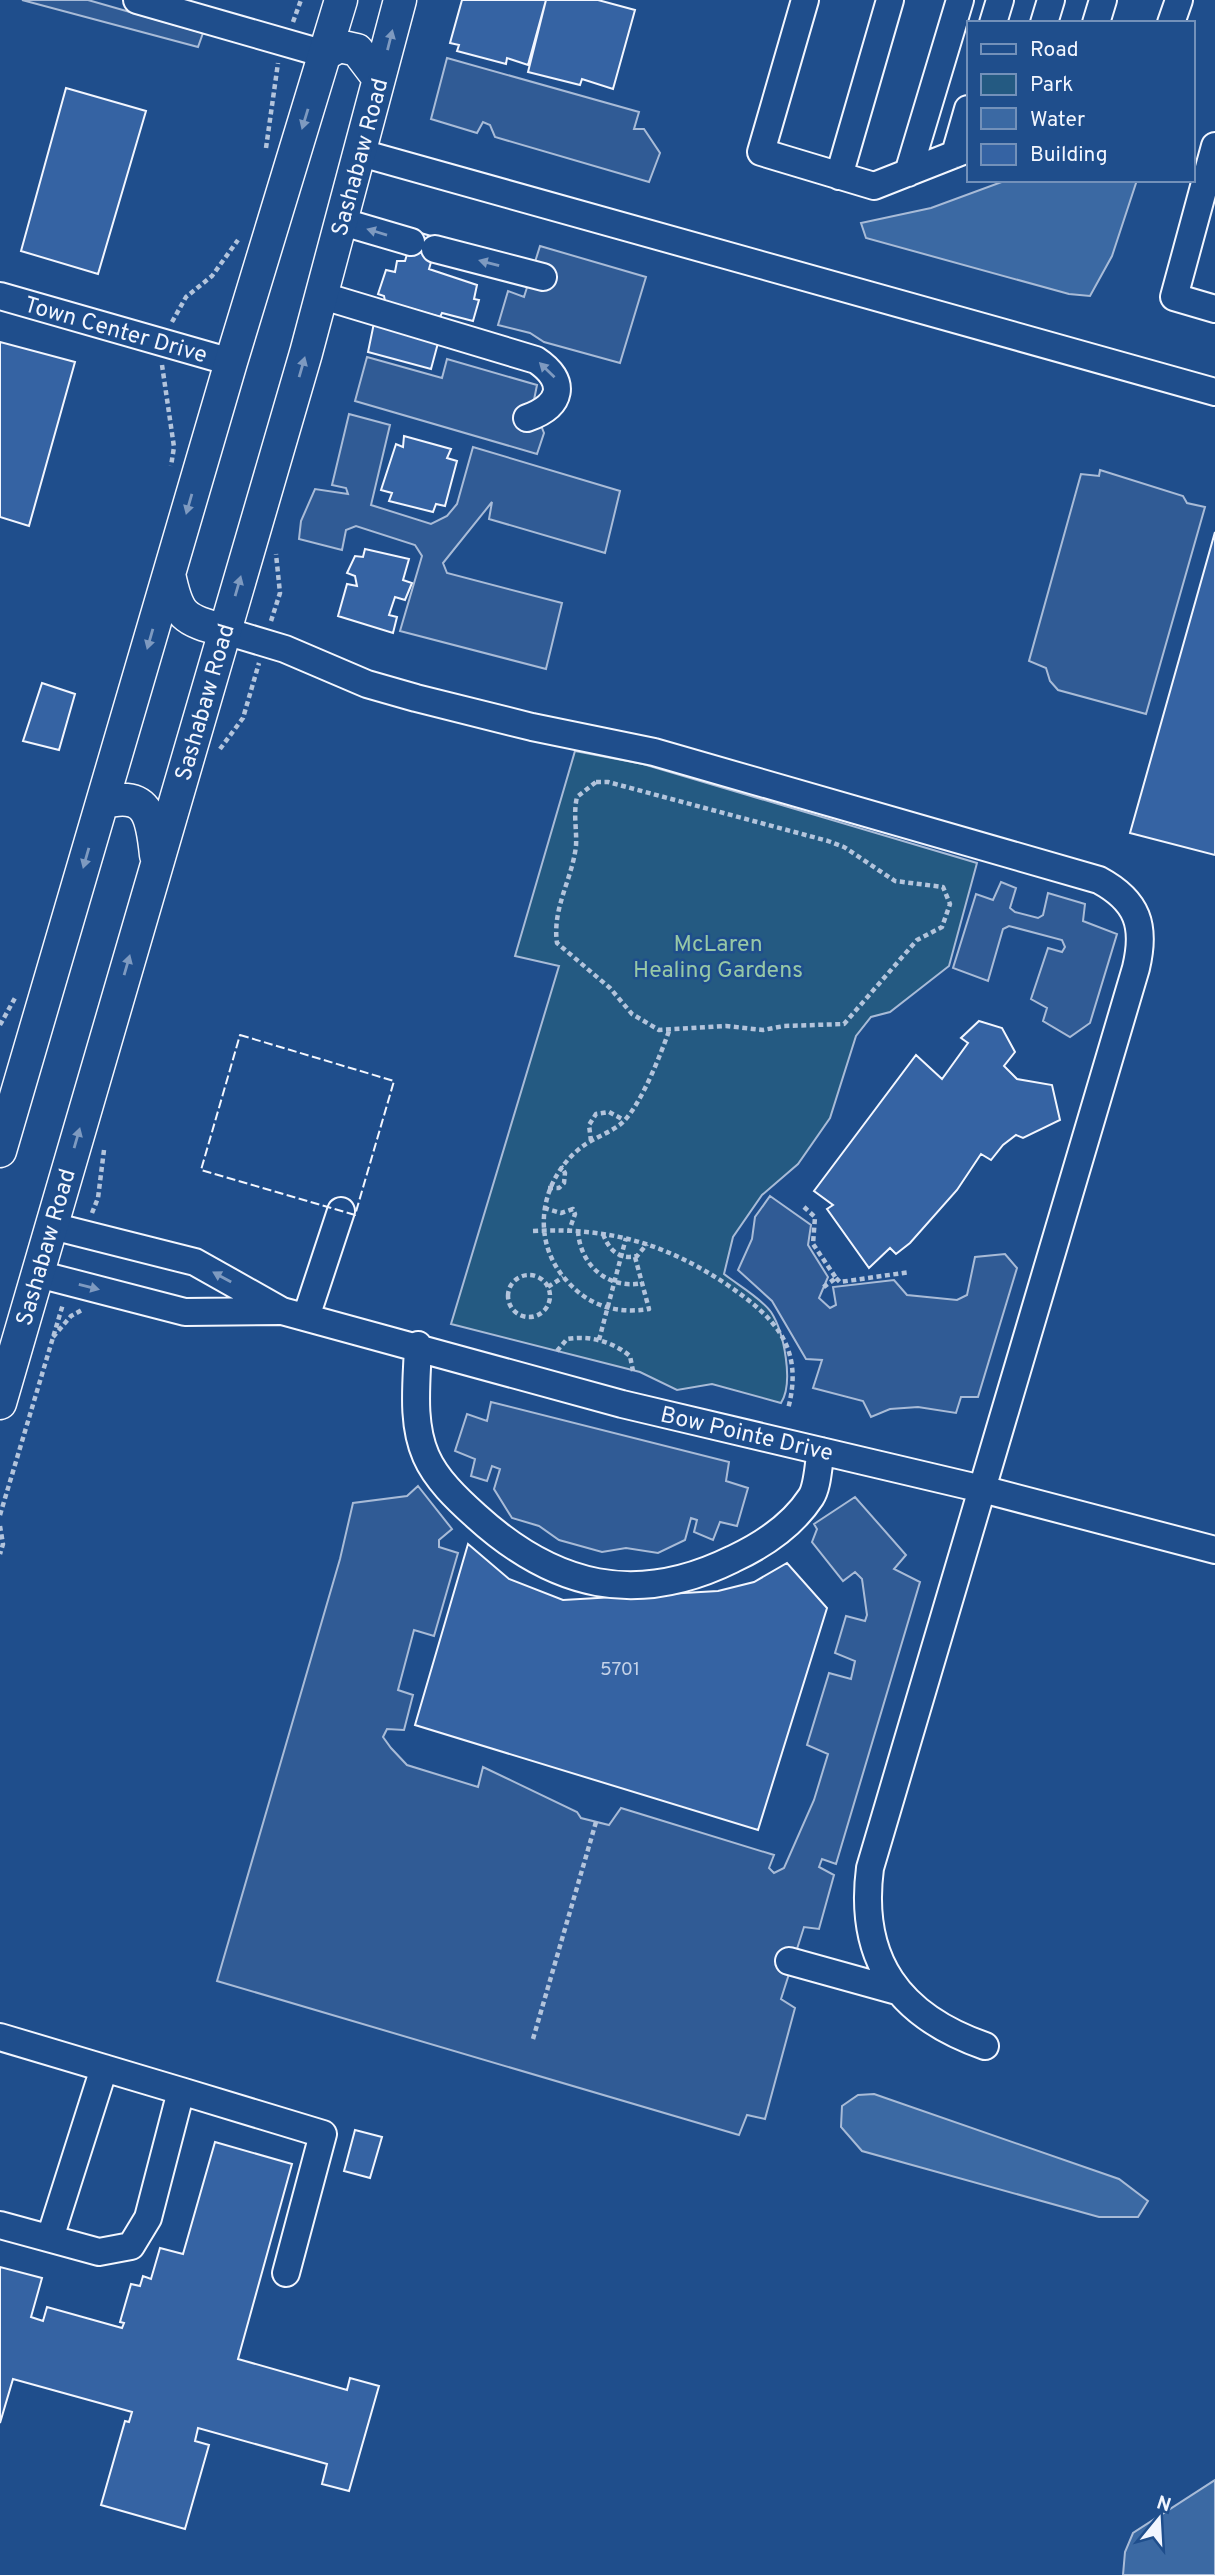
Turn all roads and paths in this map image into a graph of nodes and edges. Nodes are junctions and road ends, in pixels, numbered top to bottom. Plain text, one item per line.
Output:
1 (137, 0) edge
2 (341, 0) edge
3 (400, 0) edge
4 (805, 0) edge
5 (890, 0) edge
6 (960, 0) edge
7 (1000, 0) edge
8 (1051, 0) edge
9 (1103, 0) edge
10 (1179, 0) edge
11 (994, 21) edge
12 (1045, 21) edge
13 (1097, 21) edge
14 (1172, 21) edge
15 (325, 54) junction
16 (379, 79) junction
17 (967, 116) edge
18 (1215, 146) edge
19 (962, 152) edge
20 (360, 153) junction
21 (908, 173) junction
22 (839, 176) junction
23 (342, 222) junction
24 (542, 277) dead end
25 (0, 296) edge
26 (323, 296) junction
27 (1215, 309) edge
28 (231, 362) junction
29 (1215, 392) edge
30 (527, 418) dead end
31 (275, 543) dead end
32 (169, 574) junction
33 (225, 631) junction
34 (264, 642) junction
35 (102, 803) junction
36 (157, 863) junction
37 (669, 1031) junction
38 (624, 1121) junction
39 (591, 1141) junction
40 (0, 1151) edge
41 (561, 1166) junction
42 (548, 1188) junction
43 (804, 1207) dead end
44 (544, 1208) junction
45 (341, 1211) dead end
46 (52, 1226) junction
47 (533, 1231) dead end
48 (545, 1231) junction
49 (569, 1231) junction
50 (578, 1231) junction
51 (603, 1234) junction
52 (626, 1238) junction
53 (648, 1244) junction
54 (621, 1256) junction
55 (635, 1257) junction
56 (910, 1272) dead end
57 (38, 1274) junction
58 (563, 1276) junction
59 (836, 1278) junction
60 (614, 1283) junction
61 (642, 1283) junction
62 (548, 1287) junction
63 (821, 1289) dead end
64 (608, 1308) junction
65 (294, 1314) junction
66 (599, 1340) junction
67 (418, 1345) junction
68 (557, 1351) dead end
69 (633, 1371) dead end
70 (0, 1402) edge
71 (788, 1409) dead end
72 (821, 1451) junction
73 (982, 1489) junction
74 (0, 1526) edge
75 (1215, 1550) edge
76 (0, 1554) edge
77 (596, 1822) dead end
78 (789, 1961) dead end
79 (897, 1991) junction
80 (0, 2037) edge
81 (533, 2039) dead end
82 (985, 2046) dead end
83 (104, 2068) junction
84 (181, 2091) junction
85 (0, 2225) edge
86 (50, 2238) junction
87 (286, 2273) dead end

1 - 15 street
2 - 15 main road
16 -> 3 main road, Sashabaw Road
4 - 22 street
5 - 22 street
6 - 21 street
7 - 11 street
8 - 12 street
9 - 13 street
10 - 14 street
15 - 16 main road
15 -> 28 main road
16 - 20 main road, Sashabaw Road
17 - 19 street
18 - 27 street
19 - 21 street
20 - 23 main road, Sashabaw Road
20 - 29 street
21 - 22 street
24 -> 23 street
23 - 26 main road, Sashabaw Road
25 - 28 street, Town Center Drive
30 -> 26 street
33 -> 26 main road, Sashabaw Road
28 -> 32 main road
31 - 34 path
32 - 33 main road
32 -> 35 main road
33 - 34 street
33 - 36 main road, Sashabaw Road
34 - 73 street
35 - 36 main road
35 -> 40 main road
46 -> 36 main road, Sashabaw Road
37 - 37 path
37 - 38 path
38 - 39 path
38 - 39 path
39 - 41 path
41 - 42 path
41 - 42 path
42 - 44 path
43 - 59 path
44 - 48 path
44 - 49 path
45 - 65 street
46 - 57 main road, Sashabaw Road
65 -> 46 street, Bow Pointe Drive
47 - 48 path
48 - 49 path
48 - 58 path
49 - 50 path
50 - 51 path
50 - 60 path
51 - 52 path
51 - 54 path
52 - 53 path
52 - 54 path
53 - 55 path
53 - 71 path
54 - 55 path
54 - 60 path
55 - 61 path
56 - 59 path
57 -> 65 street, Bow Pointe Drive
57 - 70 main road, Sashabaw Road
58 - 62 path
58 - 64 path
59 - 63 path
60 - 61 path
60 - 64 path
61 - 64 path
62 - 62 path
64 - 66 path
65 - 67 street, Bow Pointe Drive
66 - 68 path
66 - 69 path
67 - 72 street, Bow Pointe Drive
67 - 72 street
72 - 73 street, Bow Pointe Drive
73 - 75 street, Bow Pointe Drive
73 - 79 street
74 - 76 path
77 - 81 path
78 - 79 street
79 - 82 street
80 - 83 street
83 - 84 street
83 - 86 street
84 - 86 street
84 - 87 street
85 - 86 street

